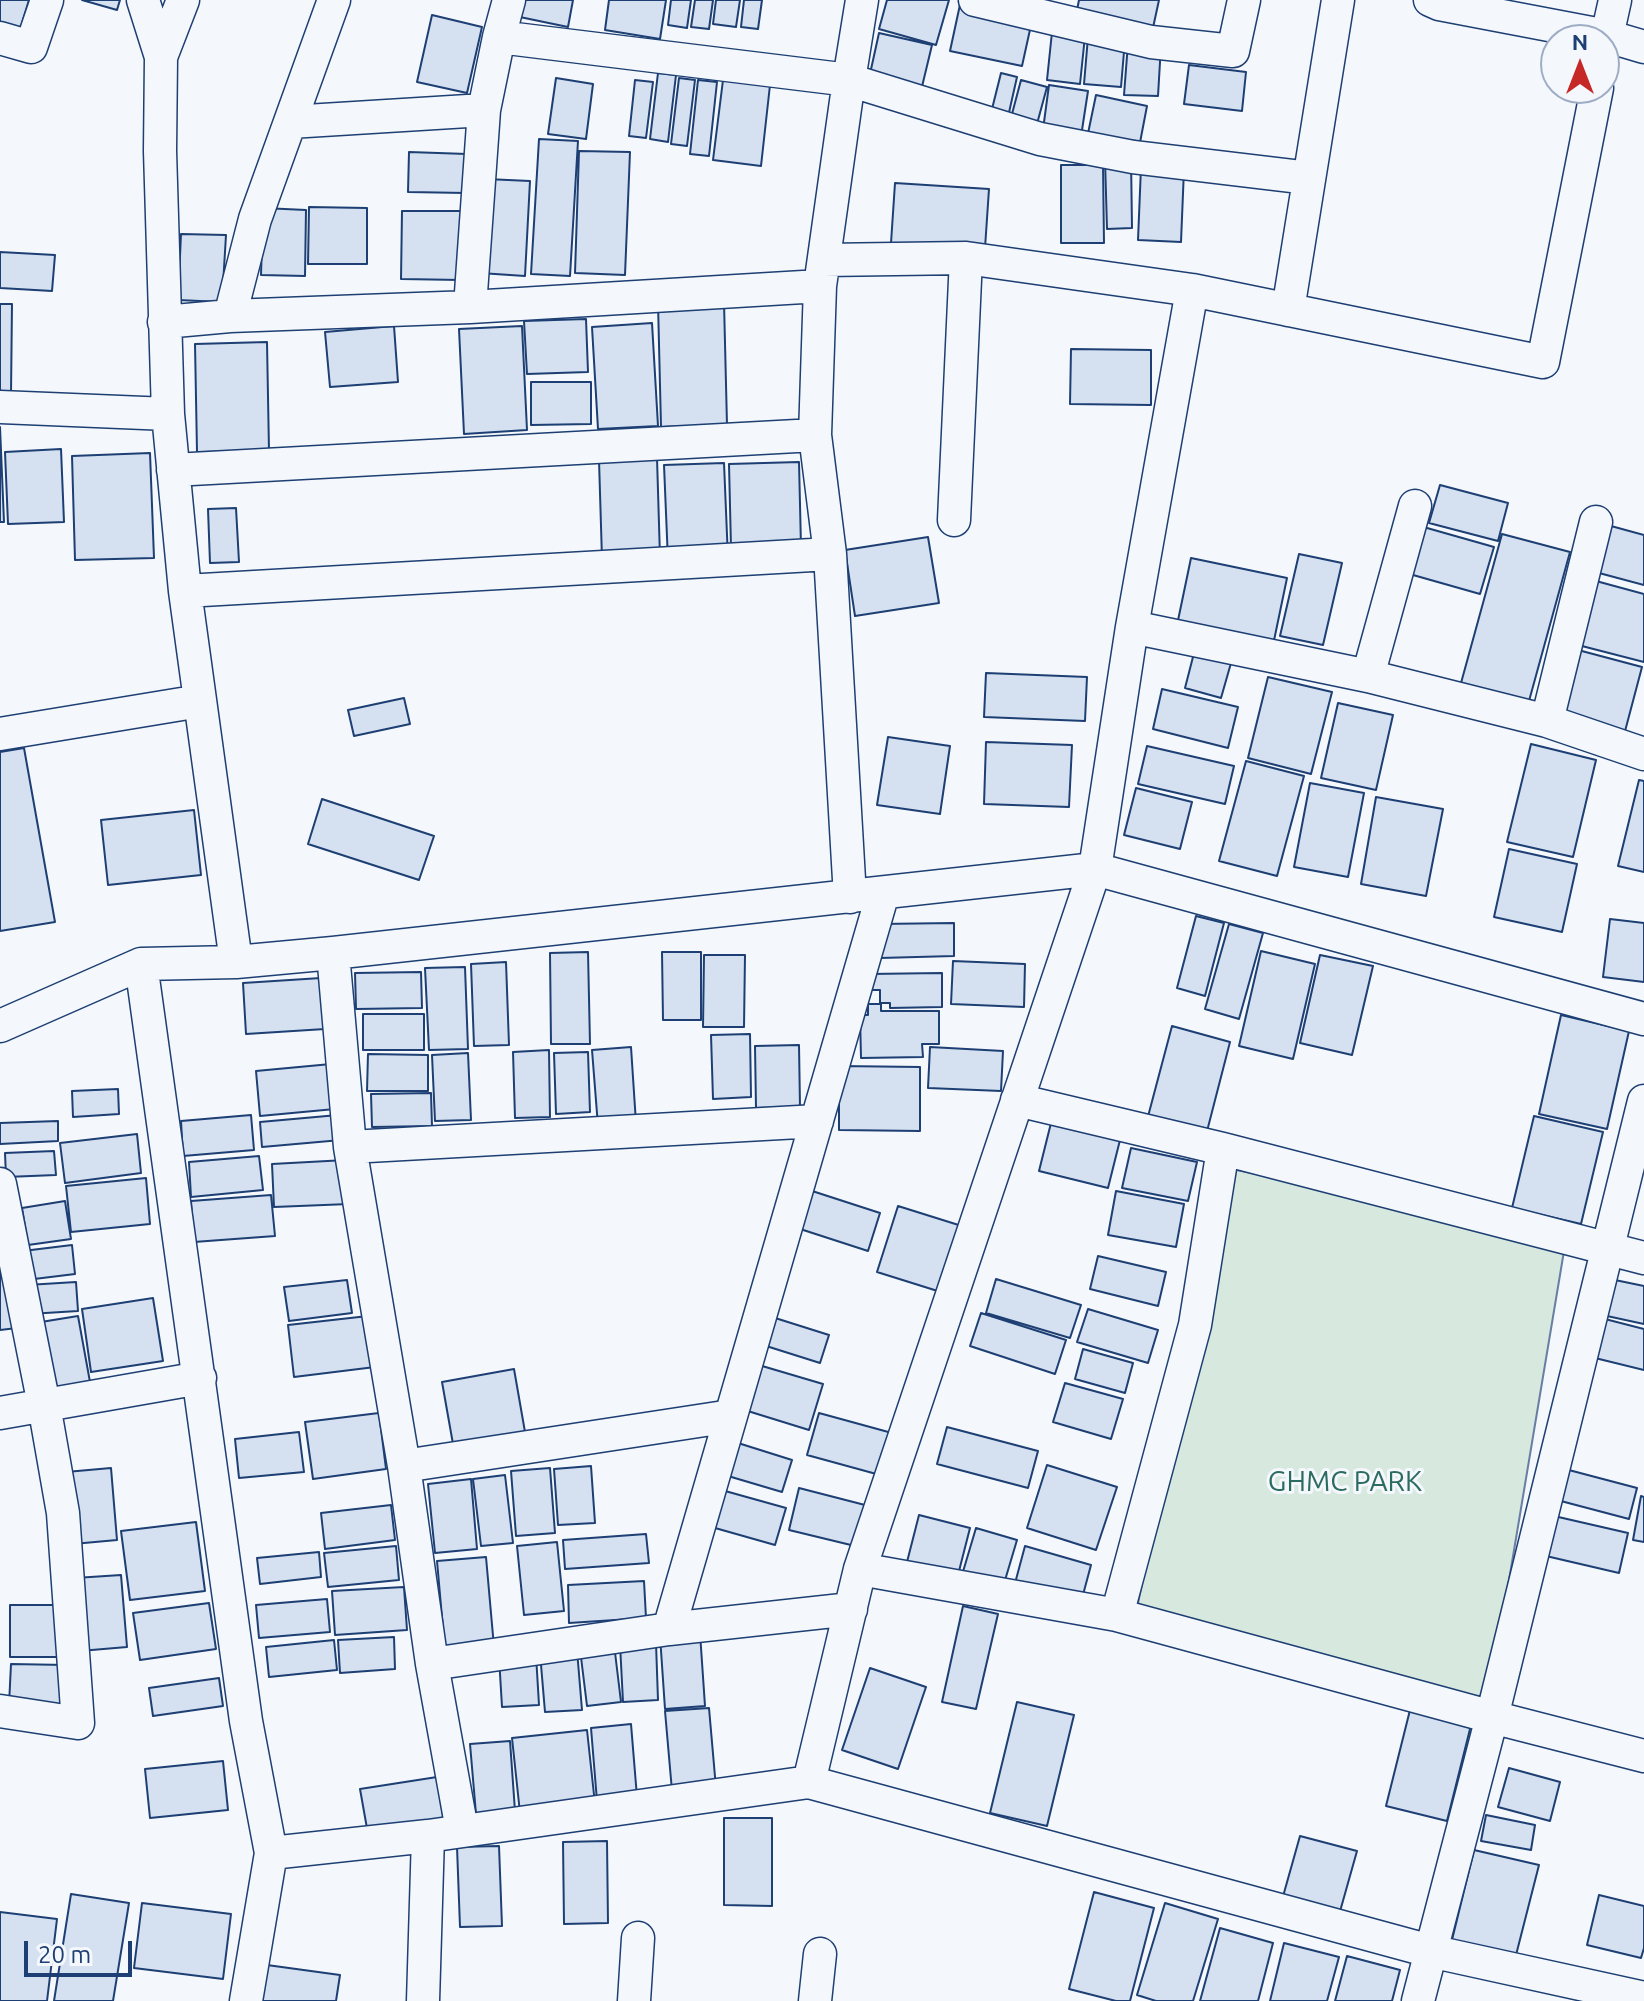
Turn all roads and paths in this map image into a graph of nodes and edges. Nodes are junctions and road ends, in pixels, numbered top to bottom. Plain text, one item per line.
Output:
1 (47, 0) edge
2 (143, 0) edge
3 (183, 0) edge
4 (334, 0) edge
5 (509, 0) edge
6 (862, 0) edge
7 (975, 0) edge
8 (1244, 0) edge
9 (1338, 0) edge
10 (1430, 0) edge
11 (1615, 0) edge
12 (1609, 24) edge
13 (1540, 26) edge
14 (499, 37) junction
15 (0, 38) edge
16 (1620, 45) edge
17 (1644, 47) edge
18 (161, 57) junction
19 (849, 80) junction
20 (1594, 104) edge
21 (484, 110) junction
22 (290, 122) junction
23 (1309, 178) junction
24 (966, 258) junction
25 (822, 273) junction
26 (1192, 290) junction
27 (470, 307) junction
28 (1288, 310) junction
29 (230, 316) junction
30 (164, 322) junction
31 (0, 407) edge
32 (168, 414) junction
33 (815, 435) junction
34 (173, 470) junction
35 (1415, 506) dead end
36 (954, 520) dead end
37 (1596, 522) dead end
38 (830, 554) junction
39 (185, 591) junction
40 (1132, 627) junction
41 (1368, 676) junction
42 (200, 701) junction
43 (1547, 721) junction
44 (0, 734) edge
45 (1644, 754) edge
46 (1095, 869) junction
47 (883, 893) junction
48 (850, 897) junction
49 (333, 953) junction
50 (236, 962) junction
51 (141, 964) junction
52 (1644, 1019) edge
53 (0, 1026) edge
54 (1017, 1100) junction
55 (1644, 1101) edge
56 (817, 1121) junction
57 (350, 1147) junction
58 (1223, 1149) junction
59 (0, 1184) edge
60 (4, 1230) edge
61 (1608, 1248) junction
62 (1644, 1258) edge
63 (200, 1378) junction
64 (44, 1405) junction
65 (0, 1413) edge
66 (731, 1416) junction
67 (404, 1466) junction
68 (860, 1569) junction
69 (851, 1609) junction
70 (1117, 1615) junction
71 (669, 1629) junction
72 (432, 1664) junction
73 (0, 1711) edge
74 (1492, 1717) junction
75 (1644, 1756) edge
76 (809, 1782) junction
77 (462, 1830) junction
78 (428, 1836) junction
79 (271, 1853) junction
80 (638, 1938) dead end
81 (1430, 1951) junction
82 (820, 1954) dead end
83 (1605, 1995) edge
84 (1644, 1998) edge
85 (246, 2001) edge
86 (423, 2001) edge
87 (634, 2001) edge
88 (815, 2001) edge
89 (1418, 2001) edge

1 - 15 street
2 - 18 street
3 - 18 street
4 - 22 street
5 - 14 street
6 - 19 street
7 - 8 street
9 - 23 street
10 - 13 street
11 - 12 street
14 - 19 street
14 - 21 street
16 - 17 street
18 - 30 street
19 - 23 street
19 - 25 street
20 - 28 street
21 - 22 street
21 - 27 street
22 - 29 street
23 - 28 street
24 - 25 street
24 - 26 street
24 - 36 street
25 - 27 street
25 - 33 street
26 - 28 street
26 - 40 street
27 - 29 street
29 - 30 street
30 - 32 street
31 - 32 street
32 - 34 street
33 - 34 street
33 - 38 street
34 - 39 street
35 - 41 street
37 - 43 street
38 - 39 street
38 - 48 street
39 - 42 street
40 - 41 street
40 - 46 street
41 - 43 street
42 - 44 street
42 - 50 street
43 - 45 street
46 - 47 street
46 - 52 street
46 - 54 street
47 - 48 street
47 - 56 street
48 - 49 street
49 - 50 street
49 - 57 street
50 - 51 street
51 - 53 street
51 - 63 street
54 - 58 street
54 - 68 street
55 - 61 street
56 - 57 street
56 - 66 street
57 - 67 street
58 - 61 street
58 - 70 street
59 - 60 street
60 - 64 street
61 - 62 street
61 - 74 street
63 - 64 street
63 - 79 street
64 - 65 street
64 - 73 street
66 - 67 street
66 - 71 street
67 - 72 street
68 - 69 street
68 - 70 street
69 - 71 street
69 - 76 street
70 - 74 street
71 - 72 street
72 - 77 street
74 - 75 street
74 - 81 street
76 - 77 street
76 - 81 street
77 - 78 street
78 - 79 street
78 - 86 street
79 - 85 street
80 - 87 street
81 - 83 street
81 - 89 street
82 - 88 street
83 - 84 street

